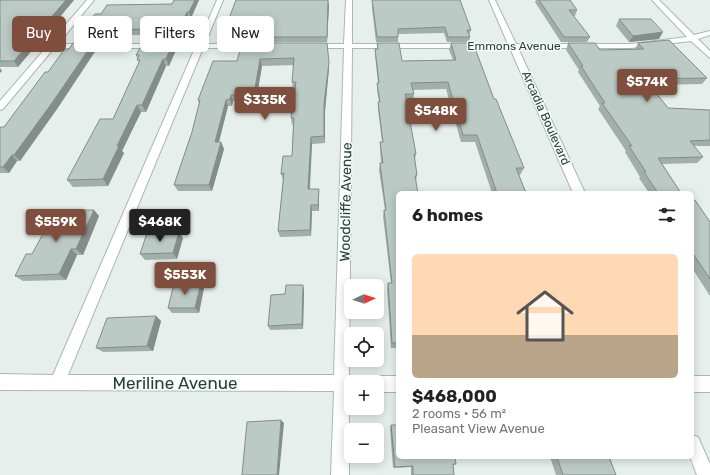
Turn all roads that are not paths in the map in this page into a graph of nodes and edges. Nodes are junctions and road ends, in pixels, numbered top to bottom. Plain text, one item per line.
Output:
1 (91, 0) edge
2 (220, 0) edge
3 (349, 0) edge
4 (492, 0) edge
5 (655, 0) edge
6 (209, 25) edge
7 (66, 29) edge
8 (710, 33) edge
9 (694, 39) junction
10 (66, 46) edge
11 (140, 46) edge
12 (304, 46) edge
13 (348, 46) junction
14 (513, 46) junction
15 (47, 52) edge
16 (197, 52) edge
17 (710, 56) edge
18 (0, 107) edge
19 (578, 191) edge
20 (347, 375) edge
21 (0, 382) edge
22 (57, 383) junction
23 (344, 383) edge
24 (384, 384) edge
25 (396, 384) edge
26 (694, 384) edge
27 (710, 384) edge
28 (345, 415) edge
29 (694, 448) edge
30 (340, 475) edge
31 (706, 475) edge

1 - 7 street
2 - 6 street
3 - 13 street, Woodcliffe Avenue
4 - 14 street, Arcadia Boulevard
5 - 9 street
8 - 9 street, Emmons Avenue
9 - 14 street, Emmons Avenue
9 - 17 street
10 - 11 street
12 - 13 street, Emmons Avenue
13 - 14 street, Emmons Avenue
13 - 20 street, Woodcliffe Avenue
14 - 19 street, Arcadia Boulevard
15 - 18 street
16 - 22 street
21 - 22 street, Meriline Avenue
22 - 23 street, Meriline Avenue
24 - 25 street
26 - 27 street
28 - 30 street, Woodcliffe Avenue
29 - 31 street

